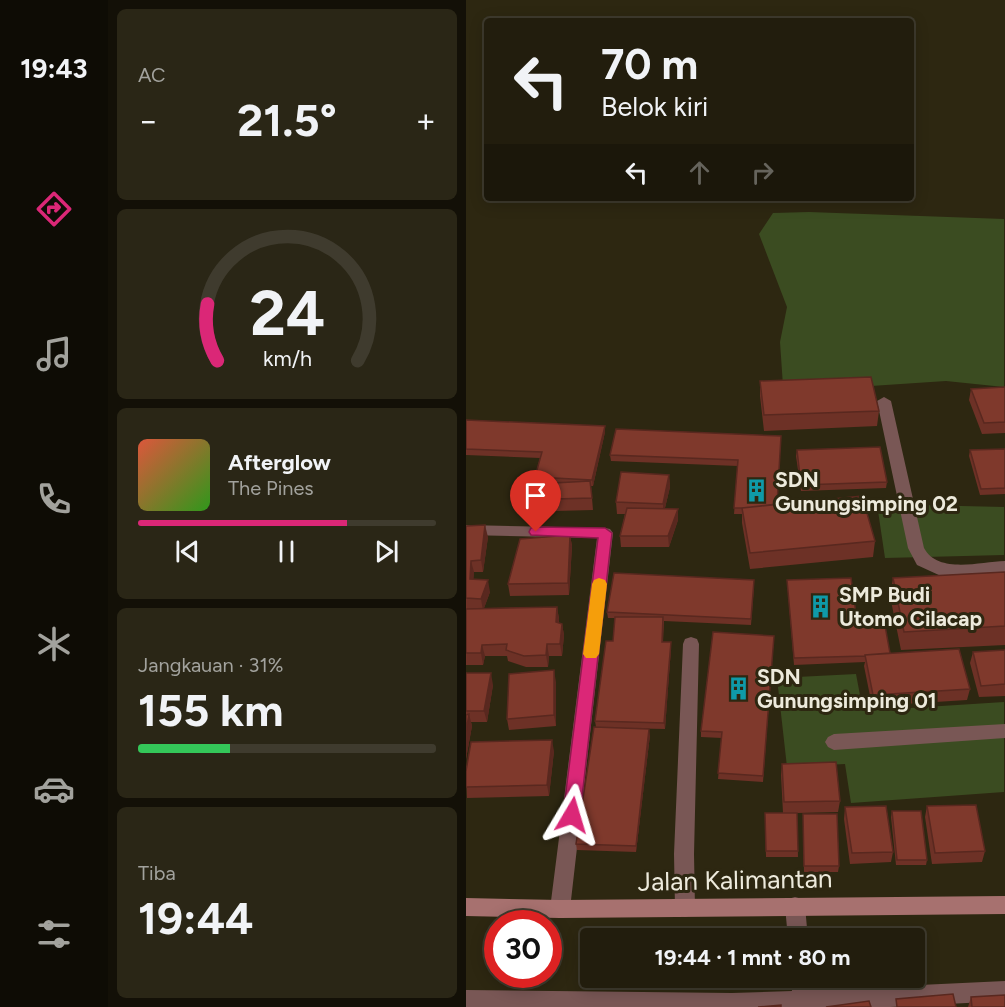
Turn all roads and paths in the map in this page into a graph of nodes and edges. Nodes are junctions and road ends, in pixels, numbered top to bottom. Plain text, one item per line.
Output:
1 (884, 401) dead end
2 (466, 531) edge
3 (1004, 567) edge
4 (691, 644) dead end
5 (1004, 731) edge
6 (834, 742) dead end
7 (1004, 905) edge
8 (795, 906) junction
9 (466, 908) edge
10 (685, 908) junction
11 (560, 909) junction
12 (797, 928) edge
13 (802, 988) edge
14 (1004, 991) edge
15 (466, 1001) edge
16 (804, 1004) edge

1 - 3 street
2 - 11 street
4 - 10 street
5 - 6 street
7 - 8 street, Jalan Kalimantan
8 - 10 street, Jalan Kalimantan
8 - 12 street
9 - 11 street, Jalan Kalimantan
10 - 11 street, Jalan Kalimantan
13 - 16 street
14 - 16 street
15 - 16 street

